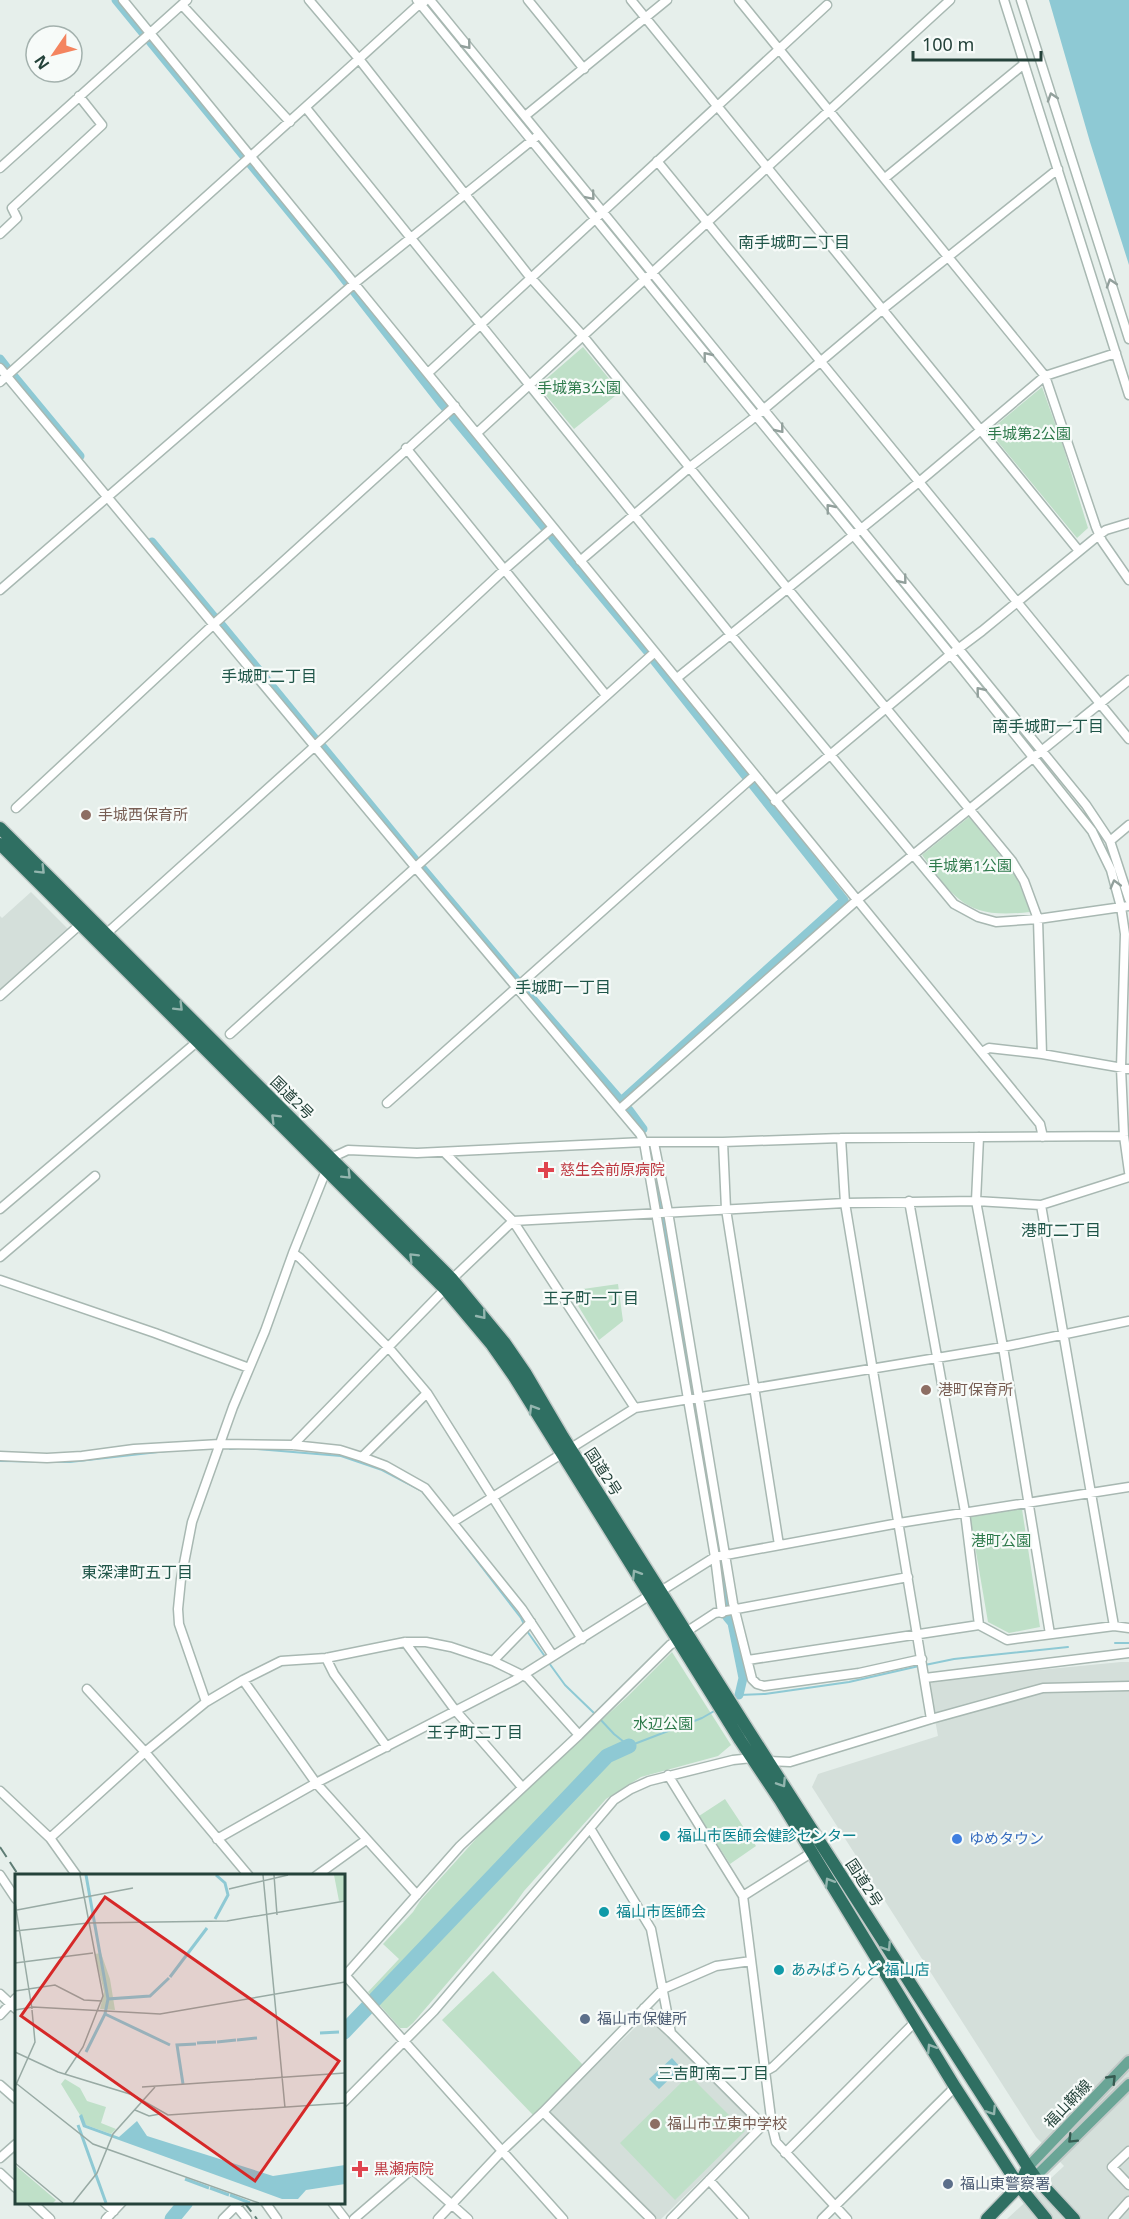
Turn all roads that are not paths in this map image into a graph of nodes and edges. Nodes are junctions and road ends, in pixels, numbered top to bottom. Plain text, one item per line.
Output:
1 (123, 0) edge
2 (309, 0) edge
3 (528, 0) edge
4 (632, 0) edge
5 (668, 0) edge
6 (739, 0) edge
7 (950, 0) edge
8 (1004, 0) edge
9 (1021, 0) edge
10 (424, 1) edge
11 (184, 2) edge
12 (827, 4) dead end
13 (646, 18) junction
14 (150, 34) junction
15 (778, 49) junction
16 (359, 59) junction
17 (1024, 64) junction
18 (584, 69) junction
19 (79, 96) junction
20 (717, 105) junction
21 (306, 108) junction
22 (828, 110) junction
23 (525, 116) junction
24 (290, 122) junction
25 (536, 138) junction
26 (250, 156) junction
27 (657, 161) junction
28 (767, 167) junction
29 (0, 168) edge
30 (1058, 169) junction
31 (885, 178) junction
32 (466, 195) junction
33 (600, 214) junction
34 (706, 222) junction
35 (0, 234) edge
36 (411, 239) junction
37 (947, 257) junction
38 (649, 276) junction
39 (530, 277) junction
40 (356, 284) junction
41 (883, 309) junction
42 (480, 324) junction
43 (583, 336) junction
44 (1129, 339) edge
45 (1116, 353) junction
46 (820, 362) junction
47 (0, 368) edge
48 (428, 373) junction
49 (1045, 376) junction
50 (3, 379) edge
51 (529, 386) junction
52 (1129, 395) edge
53 (455, 406) junction
54 (764, 408) junction
55 (755, 416) junction
56 (981, 429) junction
57 (477, 433) junction
58 (406, 448) junction
59 (690, 467) junction
60 (919, 482) junction
61 (108, 497) junction
62 (634, 514) junction
63 (1129, 523) edge
64 (552, 528) junction
65 (861, 529) junction
66 (1099, 535) junction
67 (853, 536) junction
68 (1079, 551) junction
69 (580, 561) junction
70 (505, 569) junction
71 (1129, 580) edge
72 (788, 589) junction
73 (0, 590) edge
74 (1017, 601) junction
75 (214, 624) junction
76 (731, 635) junction
77 (959, 648) junction
78 (655, 651) junction
79 (951, 654) junction
80 (677, 678) junction
81 (1129, 680) edge
82 (605, 694) junction
83 (1100, 704) junction
84 (885, 708) junction
85 (1129, 739) edge
86 (315, 746) junction
87 (1041, 750) junction
88 (830, 755) junction
89 (1034, 757) junction
90 (754, 776) junction
91 (775, 801) junction
92 (16, 808) dead end
93 (970, 810) junction
94 (1129, 825) edge
95 (0, 828) edge
96 (1110, 841) junction
97 (0, 844) edge
98 (914, 854) junction
99 (416, 868) junction
100 (1129, 899) edge
101 (856, 901) junction
102 (1125, 906) edge
103 (1038, 920) junction
104 (85, 921) junction
105 (106, 934) junction
106 (517, 988) junction
107 (0, 996) edge
108 (230, 1034) dead end
109 (198, 1041) junction
110 (982, 1052) junction
111 (1042, 1054) junction
112 (1125, 1069) edge
113 (387, 1103) dead end
114 (620, 1109) junction
115 (1124, 1136) junction
116 (979, 1137) junction
117 (1043, 1137) junction
118 (841, 1138) junction
119 (644, 1142) junction
120 (723, 1142) junction
121 (654, 1143) junction
122 (444, 1152) junction
123 (328, 1164) junction
124 (1129, 1172) edge
125 (95, 1176) dead end
126 (1129, 1177) edge
127 (909, 1201) junction
128 (976, 1201) junction
129 (845, 1203) junction
130 (1041, 1205) junction
131 (0, 1209) edge
132 (726, 1209) junction
133 (662, 1212) junction
134 (513, 1221) junction
135 (293, 1253) junction
136 (0, 1257) edge
137 (0, 1280) edge
138 (448, 1284) junction
139 (1129, 1322) edge
140 (1065, 1335) junction
141 (1003, 1347) junction
142 (389, 1348) junction
143 (937, 1358) junction
144 (249, 1368) junction
145 (872, 1369) junction
146 (756, 1389) junction
147 (427, 1393) junction
148 (694, 1399) junction
149 (635, 1408) junction
150 (220, 1444) junction
151 (293, 1445) junction
152 (566, 1452) junction
153 (0, 1456) edge
154 (362, 1458) junction
155 (1129, 1487) edge
156 (1091, 1493) junction
157 (494, 1496) junction
158 (1027, 1502) junction
159 (965, 1512) junction
160 (453, 1522) junction
161 (899, 1523) junction
162 (779, 1545) junction
163 (721, 1556) junction
164 (908, 1577) junction
165 (655, 1593) junction
166 (727, 1611) junction
167 (531, 1622) junction
168 (980, 1625) junction
169 (1114, 1626) junction
170 (1129, 1628) edge
171 (1050, 1634) junction
172 (918, 1635) junction
173 (682, 1636) junction
174 (582, 1639) junction
175 (405, 1642) junction
176 (1129, 1653) edge
177 (553, 1656) junction
178 (326, 1658) junction
179 (748, 1660) junction
180 (922, 1660) junction
181 (493, 1661) junction
182 (523, 1675) junction
183 (924, 1676) junction
184 (243, 1680) junction
185 (1129, 1686) edge
186 (87, 1689) dead end
187 (206, 1702) junction
188 (454, 1710) junction
189 (734, 1719) junction
190 (931, 1719) junction
191 (579, 1735) junction
192 (387, 1748) junction
193 (145, 1752) junction
194 (752, 1758) junction
195 (768, 1761) junction
196 (669, 1775) junction
197 (316, 1783) junction
198 (522, 1787) junction
199 (0, 1791) edge
200 (590, 1828) junction
201 (51, 1839) junction
202 (217, 1839) junction
203 (366, 1840) junction
204 (811, 1853) junction
205 (76, 1874) edge
206 (248, 1874) edge
207 (317, 1874) edge
208 (2, 1882) edge
209 (417, 1895) junction
210 (743, 1896) junction
211 (15, 1898) edge
212 (751, 1961) junction
213 (879, 1965) junction
214 (345, 1975) edge
215 (345, 1977) edge
216 (663, 1989) junction
217 (0, 1994) edge
218 (14, 2004) edge
219 (644, 2008) junction
220 (0, 2015) edge
221 (915, 2022) junction
222 (671, 2033) junction
223 (405, 2042) junction
224 (1129, 2061) edge
225 (766, 2070) junction
226 (1129, 2084) edge
227 (0, 2085) edge
228 (955, 2087) junction
229 (15, 2098) edge
230 (345, 2101) edge
231 (543, 2112) junction
232 (768, 2126) junction
233 (15, 2145) edge
234 (502, 2151) junction
235 (1129, 2151) edge
236 (785, 2153) junction
237 (0, 2158) edge
238 (1031, 2172) junction
239 (0, 2173) edge
240 (709, 2180) junction
241 (1129, 2185) edge
242 (1019, 2186) junction
243 (15, 2187) edge
244 (1129, 2201) edge
245 (34, 2204) edge
246 (106, 2204) edge
247 (120, 2204) edge
248 (237, 2204) edge
249 (266, 2204) edge
250 (334, 2204) edge
251 (452, 2204) junction
252 (834, 2206) junction
253 (114, 2211) junction
254 (50, 2219) edge
255 (106, 2219) edge
256 (223, 2219) edge
257 (247, 2219) edge
258 (277, 2219) edge
259 (345, 2219) edge
260 (354, 2219) edge
261 (438, 2219) edge
262 (468, 2219) edge
263 (563, 2219) edge
264 (651, 2219) edge
265 (671, 2219) edge
266 (744, 2219) edge
267 (822, 2219) edge
268 (847, 2219) edge
269 (987, 2219) edge
270 (1046, 2219) edge
271 (1074, 2219) edge
272 (1113, 2219) edge

1 - 14 street
2 - 16 street
3 - 18 street
4 - 13 street
5 - 13 street
6 - 15 street
7 - 22 street
8 - 17 street
44 -> 9 street
10 - 16 street
10 -> 23 street
10 - 25 street
11 - 14 street
11 - 24 street
12 - 15 street
13 - 18 street
13 - 20 street
14 - 19 street
14 - 26 street
15 - 20 street
15 - 22 street
16 - 21 street
16 - 32 street
17 - 30 street
17 - 31 street
18 - 23 street
19 - 29 street
19 - 35 street
20 - 27 street
20 - 28 street
21 - 24 street
21 - 36 street
22 - 28 street
22 - 31 street
23 - 25 street
24 - 26 street
25 - 32 street
25 - 33 street
26 - 40 street
26 - 50 street
27 - 33 street
27 - 34 street
28 - 34 street
28 - 41 street
30 - 37 street
30 - 45 street
31 - 37 street
32 - 36 street
32 - 39 street
33 - 38 street
33 - 39 street
34 - 38 street
34 - 46 street
36 - 40 street
36 - 42 street
37 - 41 street
37 - 49 street
38 - 43 street
38 - 54 street
55 -> 38 street
39 - 42 street
39 - 43 street
40 - 48 street
40 - 61 street
41 - 46 street
41 - 56 street
42 - 48 street
42 - 51 street
43 - 51 street
43 - 59 street
45 - 49 street
45 - 52 street
46 - 54 street
46 - 60 street
47 - 50 street
48 - 53 street
49 - 56 street
49 - 66 street
50 - 61 street
51 - 57 street
51 - 62 street
53 - 57 street
53 - 58 street
54 - 55 street
54 -> 65 street
55 - 59 street
67 -> 55 street
56 - 60 street
56 - 68 street
57 - 64 street
58 - 70 street
58 - 75 street
59 - 62 street
59 - 72 street
60 - 65 street
60 - 74 street
61 - 73 street
61 - 75 street
62 - 69 street
62 - 76 street
63 - 66 street
64 - 69 street
64 - 70 street
65 - 67 street
65 -> 77 street
66 - 68 street
66 - 71 street
67 - 72 street
67 - 79 street
68 - 74 street
69 - 78 street
70 - 82 street
70 - 86 street
72 - 76 street
72 - 84 street
74 - 77 street
74 - 83 street
75 - 86 street
75 - 92 street
76 - 80 street
76 - 88 street
77 - 79 street
77 - 87 street
78 - 80 street
78 - 82 street
79 - 84 street
89 -> 79 street
80 - 90 street
81 - 83 street
82 - 99 street
83 - 85 street
83 - 87 street
84 - 88 street
84 - 93 street
86 - 99 street
86 - 105 street
87 - 89 street
87 - 96 street
88 - 91 street
88 - 98 street
89 - 93 street
102 -> 89 street
90 - 91 street
90 - 106 street
91 - 101 street
93 - 98 street
93 - 103 street
94 - 96 street
95 -> 104 highway, 国道2号
96 - 100 street
97 - 104 highway, 国道2号
98 - 101 street
98 - 103 street
99 - 106 street
99 - 108 street
101 - 110 street
101 - 114 street
102 - 103 street
102 - 112 street
103 - 111 street
104 - 105 highway, 国道2号
104 - 107 street
104 - 109 highway, 国道2号
105 -> 123 highway, 国道2号
106 - 113 street
106 - 114 street
123 -> 109 highway, 国道2号
109 - 131 street
110 - 111 street
110 - 117 street
111 - 112 street
112 - 115 street
114 - 119 street
115 - 117 street
115 - 124 street
116 - 117 street
116 - 118 street
116 - 128 street
118 - 120 street
118 - 129 street
119 - 121 street
119 - 122 street
119 - 133 street
120 - 121 street
120 - 132 street
121 - 133 street
122 - 123 street
122 - 134 street
123 - 135 street
123 - 138 highway, 国道2号
125 - 136 street
126 - 130 street
127 - 128 street
127 - 129 street
127 - 143 street
128 - 130 street
128 - 141 street
129 - 132 street
129 - 145 street
130 - 140 street
132 - 133 street
132 - 146 street
133 - 134 street
133 - 148 street
134 - 138 street
134 - 149 street
135 - 142 street
135 - 144 street
137 - 144 street
138 - 142 street
138 - 152 highway, 国道2号
139 - 140 street
140 - 141 street
140 - 156 street
141 - 143 street
141 - 158 street
142 - 147 street
142 - 151 street
143 - 145 street
143 - 159 street
144 - 150 street
145 - 146 street
145 - 161 street
146 - 148 street
146 - 162 street
147 - 154 street
147 - 157 street
148 - 149 street
148 - 163 street
149 - 152 street
150 - 151 street
150 - 153 street
150 - 187 street
151 - 154 street
152 - 157 street
152 - 165 highway, 国道2号
154 - 160 street
155 - 156 street
156 - 158 street
156 - 169 street
157 - 160 street
157 - 174 street
158 - 159 street
158 - 171 street
159 - 161 street
159 - 168 street
160 - 167 street
161 - 162 street
161 - 164 street
162 - 163 street
163 - 165 street
163 - 166 street
163 - 166 street
164 - 166 street
164 - 172 street
165 - 173 highway, 国道2号
165 - 174 street
166 - 173 street
166 - 179 street
167 - 177 street
167 - 181 street
168 - 171 street
168 - 172 street
169 - 170 street
169 - 171 street
172 - 179 street
172 - 180 street
173 - 189 highway, 国道2号
173 - 191 street
174 - 177 street
175 - 178 street
175 - 181 street
175 - 188 street
176 - 183 street
177 - 182 street
178 - 184 street
178 - 192 street
179 - 180 street
180 - 183 street
181 - 182 street
182 - 188 street
182 - 191 street
183 - 190 street
184 - 187 street
184 - 197 street
185 - 190 street
186 - 193 street
187 - 193 street
188 - 192 street
188 - 198 street
189 - 194 highway, 国道2号
189 - 195 highway, 国道2号
190 - 195 street
191 - 198 street
192 - 197 street
193 - 201 street
193 - 202 street
194 - 195 street
194 - 196 street
194 - 204 highway, 国道2号
195 -> 238 highway, 国道2号
196 - 200 street
196 - 210 street
197 - 202 street
197 - 203 street
198 - 209 street
199 - 201 street
200 - 216 street
200 - 223 street
201 - 205 street
202 - 206 street
203 - 207 street
203 - 209 street
204 - 210 street
213 -> 204 highway, 国道2号
208 - 211 street
209 - 214 street
210 - 212 street
212 - 216 street
212 - 225 street
213 - 221 highway, 国道2号
213 - 225 street
215 - 223 street
216 - 219 street
216 - 222 street
217 - 218 street
218 - 220 street
219 - 222 street
219 - 231 street
228 -> 221 highway, 国道2号
221 - 236 street
222 - 232 street
223 - 230 street
223 - 234 street
238 -> 224 main road, 福山鞆線
225 - 232 street
226 -> 238 main road, 福山鞆線
227 - 229 street
228 - 242 highway, 国道2号
228 - 252 street
231 - 234 street
231 - 264 street
232 - 236 street
232 - 240 street
233 - 237 street
234 - 251 street
234 - 263 street
235 - 241 street
236 - 252 street
238 - 242 highway
238 - 271 highway, 国道2号
239 - 243 street
240 - 265 street
240 - 266 street
242 - 269 highway
242 - 270 highway, 国道2号
244 - 272 street
245 - 254 street
246 - 253 street
247 - 253 street
248 - 256 street
248 - 257 street
249 - 258 street
250 - 259 street
251 - 260 street
251 - 261 street
251 - 262 street
252 - 267 street
252 - 268 street
253 - 255 street

